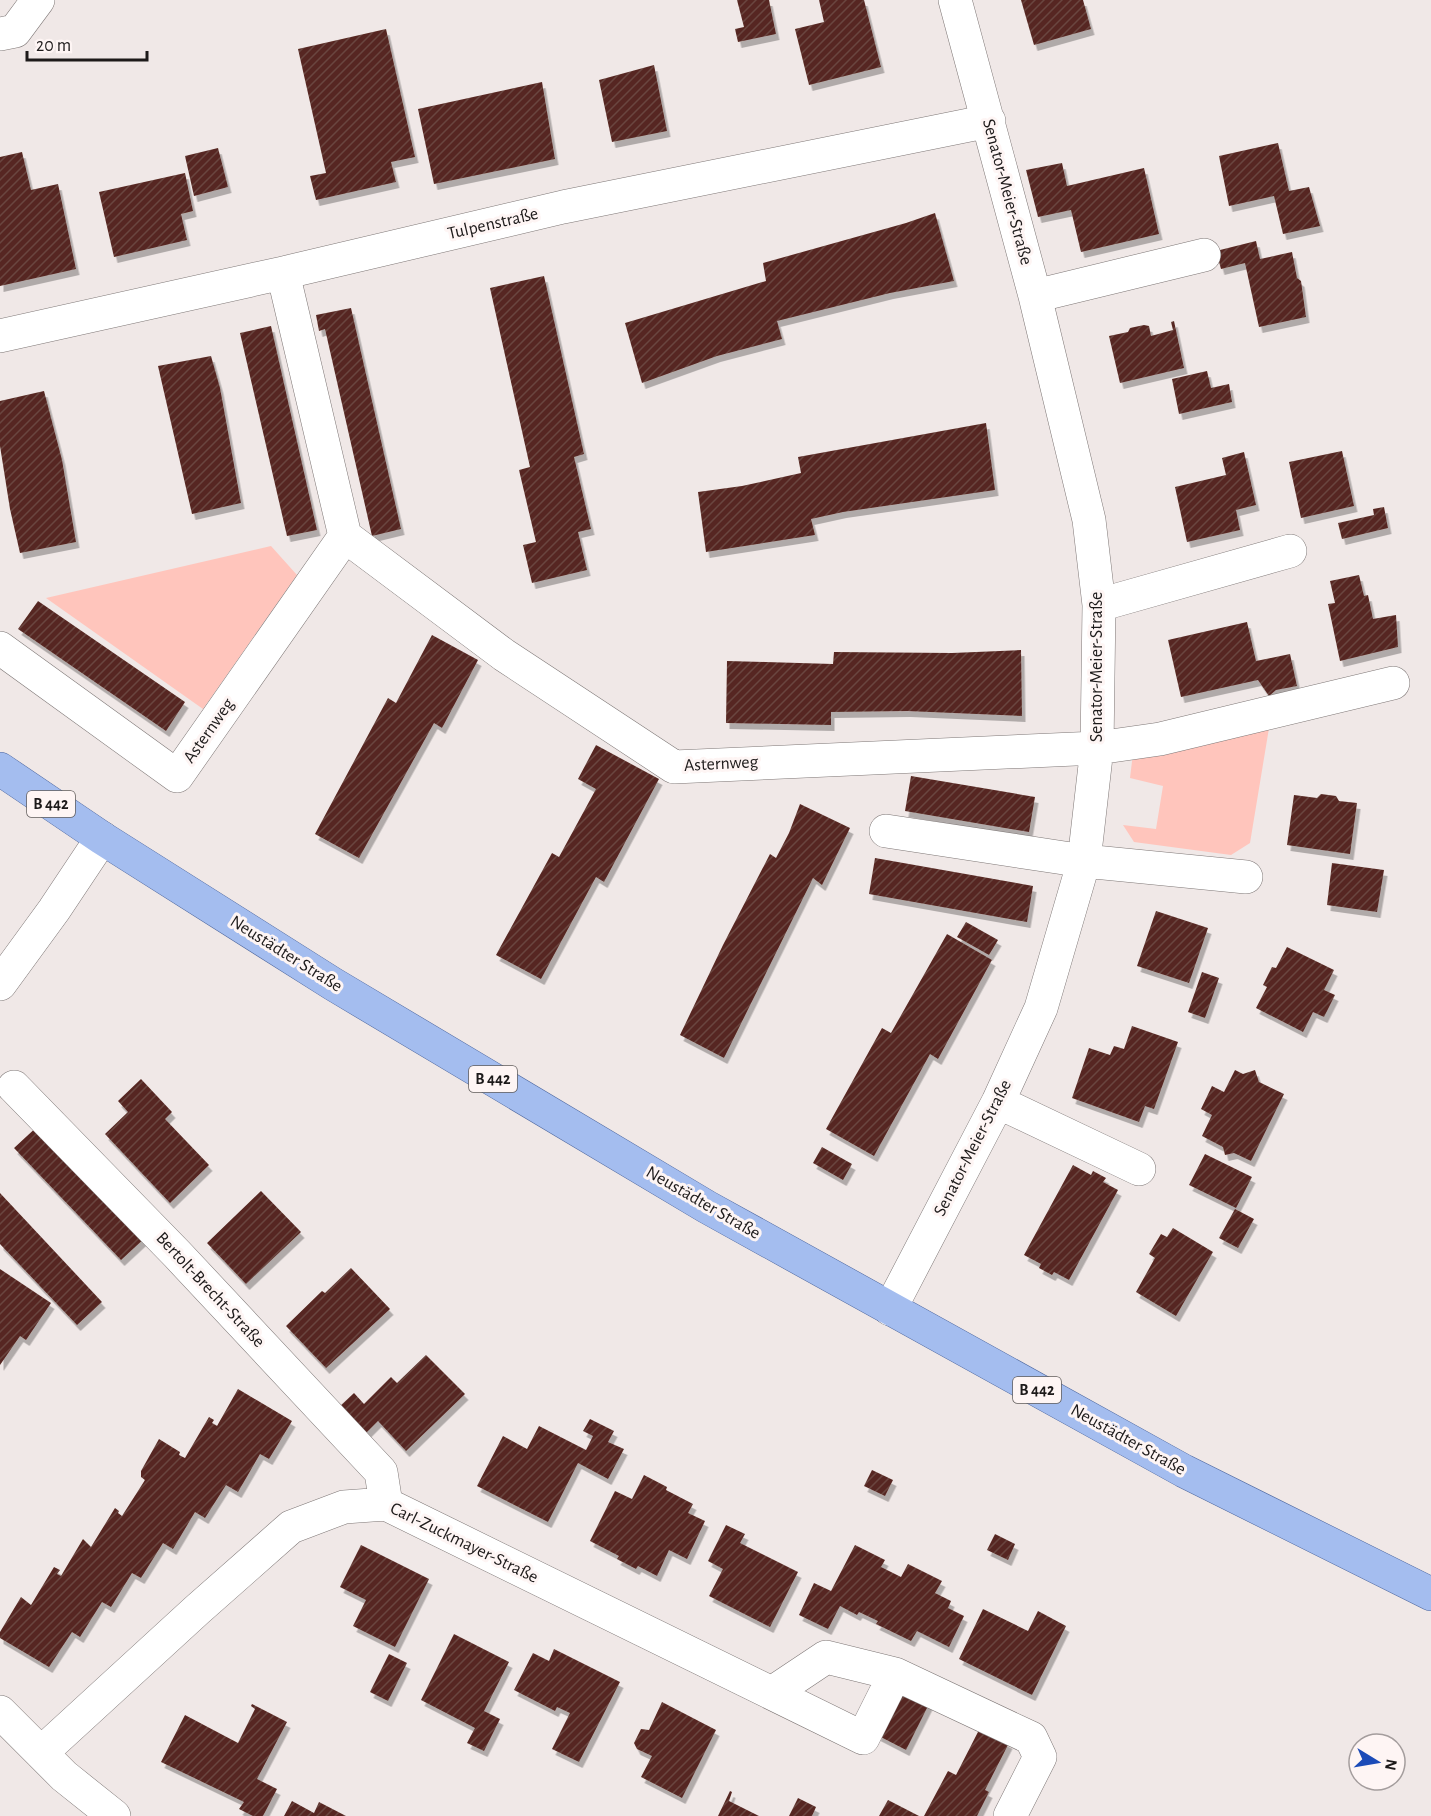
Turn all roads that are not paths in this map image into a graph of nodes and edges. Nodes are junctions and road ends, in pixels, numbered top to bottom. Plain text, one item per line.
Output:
1 (38, 0) edge
2 (954, 0) edge
3 (0, 34) edge
4 (988, 121) junction
5 (1204, 255) dead end
6 (283, 273) junction
7 (1035, 296) junction
8 (0, 336) edge
9 (345, 536) junction
10 (1290, 551) dead end
11 (1100, 605) junction
12 (0, 648) edge
13 (1393, 683) dead end
14 (1097, 748) junction
15 (0, 769) edge
16 (886, 831) dead end
17 (102, 838) junction
18 (1084, 861) junction
19 (1246, 877) dead end
20 (0, 984) edge
21 (14, 1087) dead end
22 (998, 1102) junction
23 (1139, 1169) dead end
24 (890, 1310) junction
25 (386, 1504) junction
26 (1431, 1594) edge
27 (895, 1674) junction
28 (772, 1693) junction
29 (0, 1712) edge
30 (41, 1753) junction
31 (114, 1816) edge
32 (1010, 1816) edge

1 - 3 street
2 - 4 street, Senator-Meier-Straße
4 - 6 street, Tulpenstraße
4 - 7 street, Senator-Meier-Straße
5 - 7 street
6 - 8 street, Tulpenstraße
6 - 9 street
7 - 11 street, Senator-Meier-Straße
9 - 12 street, Asternweg
9 - 14 street, Asternweg
10 - 11 street
11 - 14 street, Senator-Meier-Straße
13 - 14 street, Asternweg
14 - 18 street, Senator-Meier-Straße
15 - 17 main road, Neustädter Straße / B 442
16 - 18 street
17 - 20 street
17 - 24 main road, Neustädter Straße / B 442
18 - 19 street
18 - 22 street, Senator-Meier-Straße
21 - 25 street, Bertolt-Brecht-Straße
22 - 23 street
22 - 24 street, Senator-Meier-Straße
24 - 26 main road, Neustädter Straße / B 442
25 - 28 street, Carl-Zuckmayer-Straße
25 - 30 street, Carl-Zuckmayer-Straße
27 - 28 street
27 - 28 street, Carl-Zuckmayer-Straße
27 - 32 street
29 - 30 street
30 - 31 street

